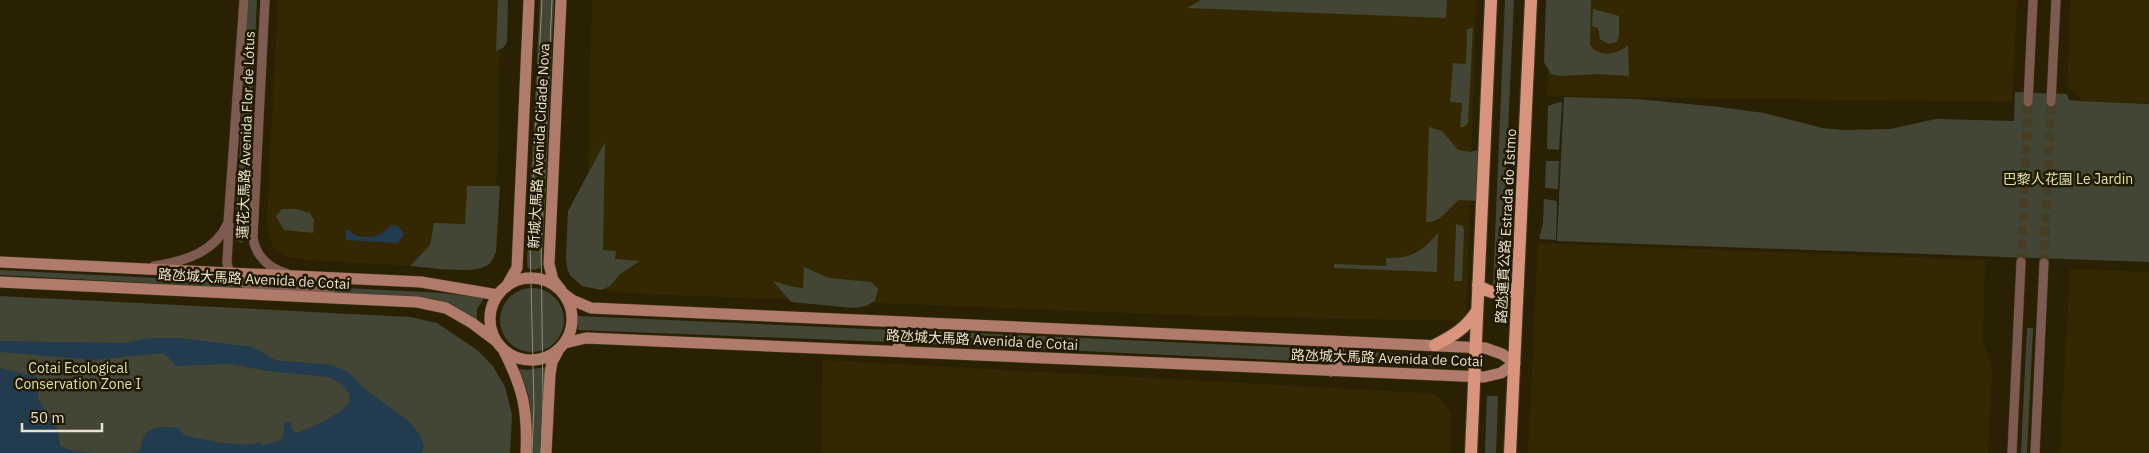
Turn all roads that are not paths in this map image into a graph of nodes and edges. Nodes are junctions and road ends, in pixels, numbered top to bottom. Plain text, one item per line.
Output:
1 (244, 0) edge
2 (265, 0) edge
3 (529, 0) edge
4 (561, 0) edge
5 (1491, 0) edge
6 (1531, 0) edge
7 (2032, 0) edge
8 (2056, 0) edge
9 (2028, 102) tunnel mouth
10 (2051, 102) tunnel mouth
11 (230, 216) junction
12 (0, 262) edge
13 (2021, 262) tunnel mouth
14 (2044, 263) tunnel mouth
15 (139, 268) junction
16 (231, 273) junction
17 (298, 276) junction
18 (0, 282) edge
19 (1478, 285) junction
20 (1518, 286) junction
21 (502, 291) junction
22 (562, 292) junction
23 (346, 298) junction
24 (1477, 311) junction
25 (904, 322) junction
26 (1333, 341) junction
27 (500, 345) junction
28 (1435, 345) junction
29 (561, 347) junction
30 (1476, 347) junction
31 (903, 352) junction
32 (1514, 363) junction
33 (1331, 371) junction
34 (1474, 377) junction
35 (526, 453) edge
36 (546, 453) edge
37 (1471, 453) edge
38 (1510, 453) edge
39 (2012, 453) edge
40 (2035, 453) edge

1 - 11 street, 蓮花大馬路 Avenida Flor de Lótus
2 - 17 street, 蓮花大馬路 Avenida Flor de Lótus
3 - 21 street, 新城大馬路 Avenida Cidade Nova
4 - 22 street, 新城大馬路 Avenida Cidade Nova
5 - 19 main road, 路氹連貫公路 Estrada do Istmo
6 - 20 main road, 路氹連貫公路 Estrada do Istmo
7 - 9 street
8 - 10 street
11 - 15 street, 蓮花大馬路 Avenida Flor de Lótus
11 - 16 street
12 - 15 street, 路氹城大馬路 Avenida de Cotai
13 - 39 street
14 - 40 street
15 - 16 street, 路氹城大馬路 Avenida de Cotai
16 - 17 street, 路氹城大馬路 Avenida de Cotai
16 - 23 street
17 - 21 street, 路氹城大馬路 Avenida de Cotai
18 - 23 street, 路氹城大馬路 Avenida de Cotai
19 - 20 main road
19 - 24 main road, 路氹連貫公路 Estrada do Istmo
20 - 32 main road, 路氹連貫公路 Estrada do Istmo
21 - 22 street
21 - 27 street
22 - 25 street, 路氹城大馬路 Avenida de Cotai
22 - 29 street
23 - 27 street, 路氹城大馬路 Avenida de Cotai
24 - 28 main road
24 - 30 main road, 路氹連貫公路 Estrada do Istmo
25 - 26 street, 路氹城大馬路 Avenida de Cotai
25 - 31 street
26 - 28 street, 路氹城大馬路 Avenida de Cotai
26 - 33 street
27 - 29 street
27 - 35 street
28 - 30 street, 路氹城大馬路 Avenida de Cotai
29 - 31 street, 路氹城大馬路 Avenida de Cotai
29 - 36 street
30 - 32 street, 路氹城大馬路 Avenida de Cotai
30 - 34 main road, 路氹連貫公路 Estrada do Istmo
31 - 33 street, 路氹城大馬路 Avenida de Cotai
32 - 34 street, 路氹城大馬路 Avenida de Cotai
32 - 38 main road, 路氹連貫公路 Estrada do Istmo
33 - 34 street, 路氹城大馬路 Avenida de Cotai
34 - 37 main road, 路氹連貫公路 Estrada do Istmo

